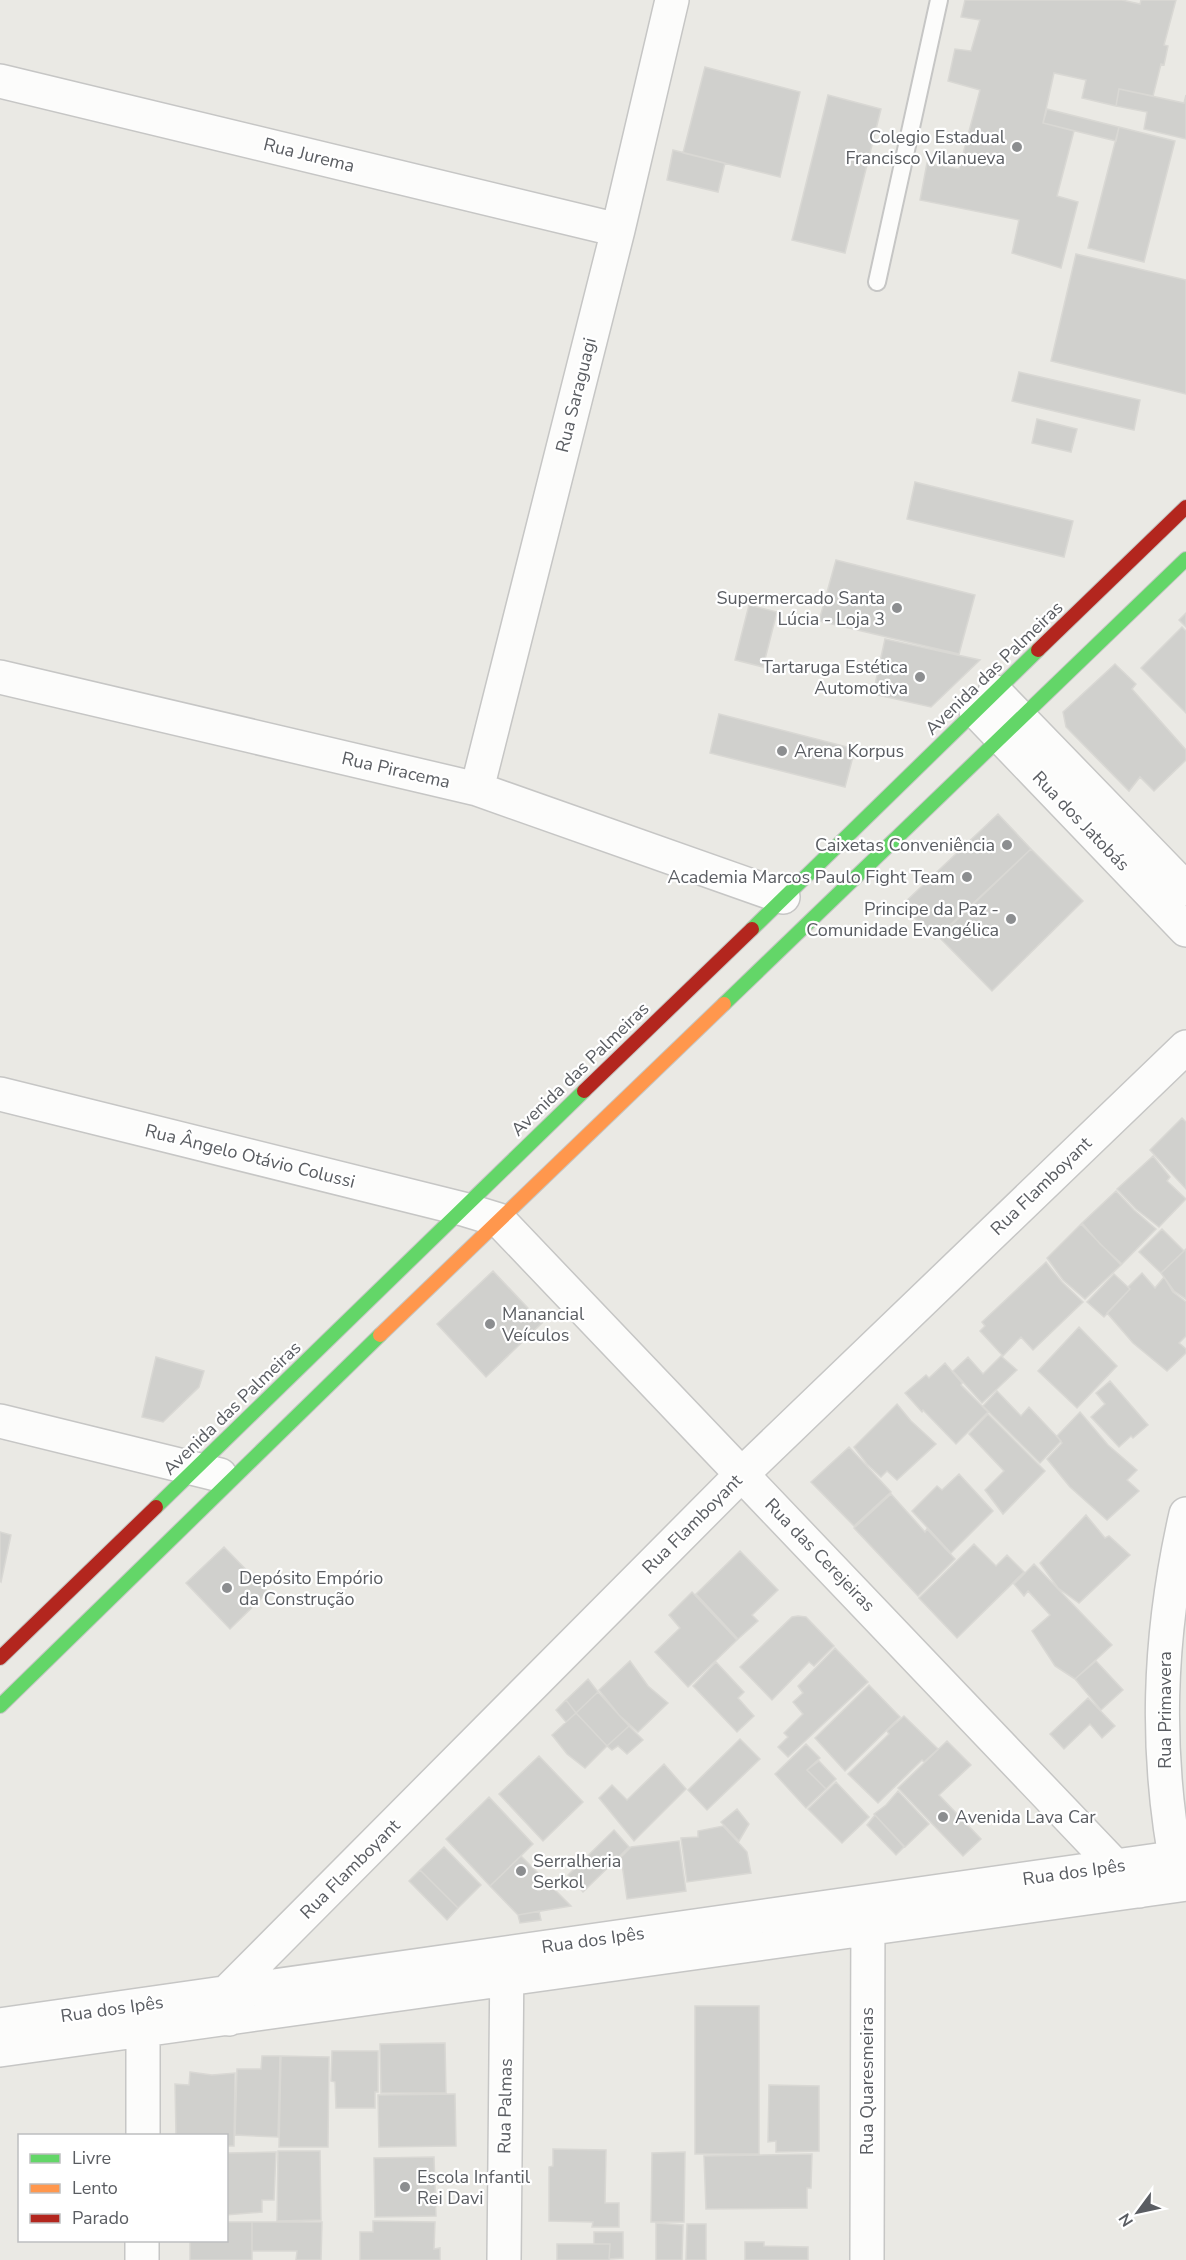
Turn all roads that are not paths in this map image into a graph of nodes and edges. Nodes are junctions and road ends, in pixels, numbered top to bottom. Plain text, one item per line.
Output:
1 (672, 0) edge
2 (939, 0) edge
3 (0, 81) edge
4 (618, 230) junction
5 (877, 282) dead end
6 (1186, 507) edge
7 (1186, 559) edge
8 (0, 677) edge
9 (986, 702) junction
10 (1012, 729) junction
11 (477, 789) junction
12 (1186, 889) edge
13 (783, 897) junction
14 (1186, 930) edge
15 (1186, 1047) edge
16 (0, 1094) edge
17 (463, 1209) junction
18 (499, 1220) junction
19 (0, 1421) edge
20 (194, 1470) junction
21 (742, 1474) junction
22 (232, 1478) junction
23 (1186, 1514) edge
24 (0, 1658) edge
25 (0, 1706) edge
26 (1117, 1866) junction
27 (1183, 1878) edge
28 (1139, 1891) junction
29 (868, 1915) junction
30 (506, 1966) junction
31 (228, 2005) junction
32 (143, 2017) junction
33 (0, 2025) edge
34 (0, 2050) edge
35 (143, 2134) edge
36 (142, 2242) edge
37 (142, 2260) edge
38 (504, 2260) edge
39 (867, 2260) edge

1 - 4 street, Rua Saraguagi
2 - 5 lane
3 - 4 street, Rua Jurema
4 - 11 street, Rua Saraguagi
6 - 9 street, Avenida das Palmeiras
7 - 10 street
8 - 11 street, Rua Piracema
9 - 10 street, Rua dos Jatobás
9 - 13 street, Avenida das Palmeiras
10 - 12 street, Rua dos Jatobás
10 - 14 street, Rua dos Jatobás
10 - 18 street
11 - 13 street, Rua Piracema
13 - 17 street, Avenida das Palmeiras
15 - 21 street, Rua Flamboyant
16 - 17 street, Rua Ângelo Otávio Colussi
17 - 18 street, Rua Ângelo Otávio Colussi
17 - 20 street, Avenida das Palmeiras
18 - 21 street, Rua das Cerejeiras
18 - 22 street
19 - 20 street
20 - 22 street
20 - 24 street, Avenida das Palmeiras
21 - 26 street, Rua das Cerejeiras
21 - 31 street, Rua Flamboyant
22 - 25 street
23 - 27 street, Rua Primavera
26 - 27 street, Rua dos Ipês
26 - 28 street, Rua das Cerejeiras
26 - 29 street, Rua dos Ipês
27 - 28 street, Rua dos Ipês
28 - 29 street, Rua dos Ipês
29 - 30 street, Rua dos Ipês
29 - 39 street, Rua Quaresmeiras
30 - 31 street, Rua dos Ipês
30 - 38 street, Rua Palmas
31 - 32 street, Rua dos Ipês
32 - 33 street, Rua dos Ipês
32 - 34 street, Rua dos Ipês
32 - 35 street
36 - 37 street

